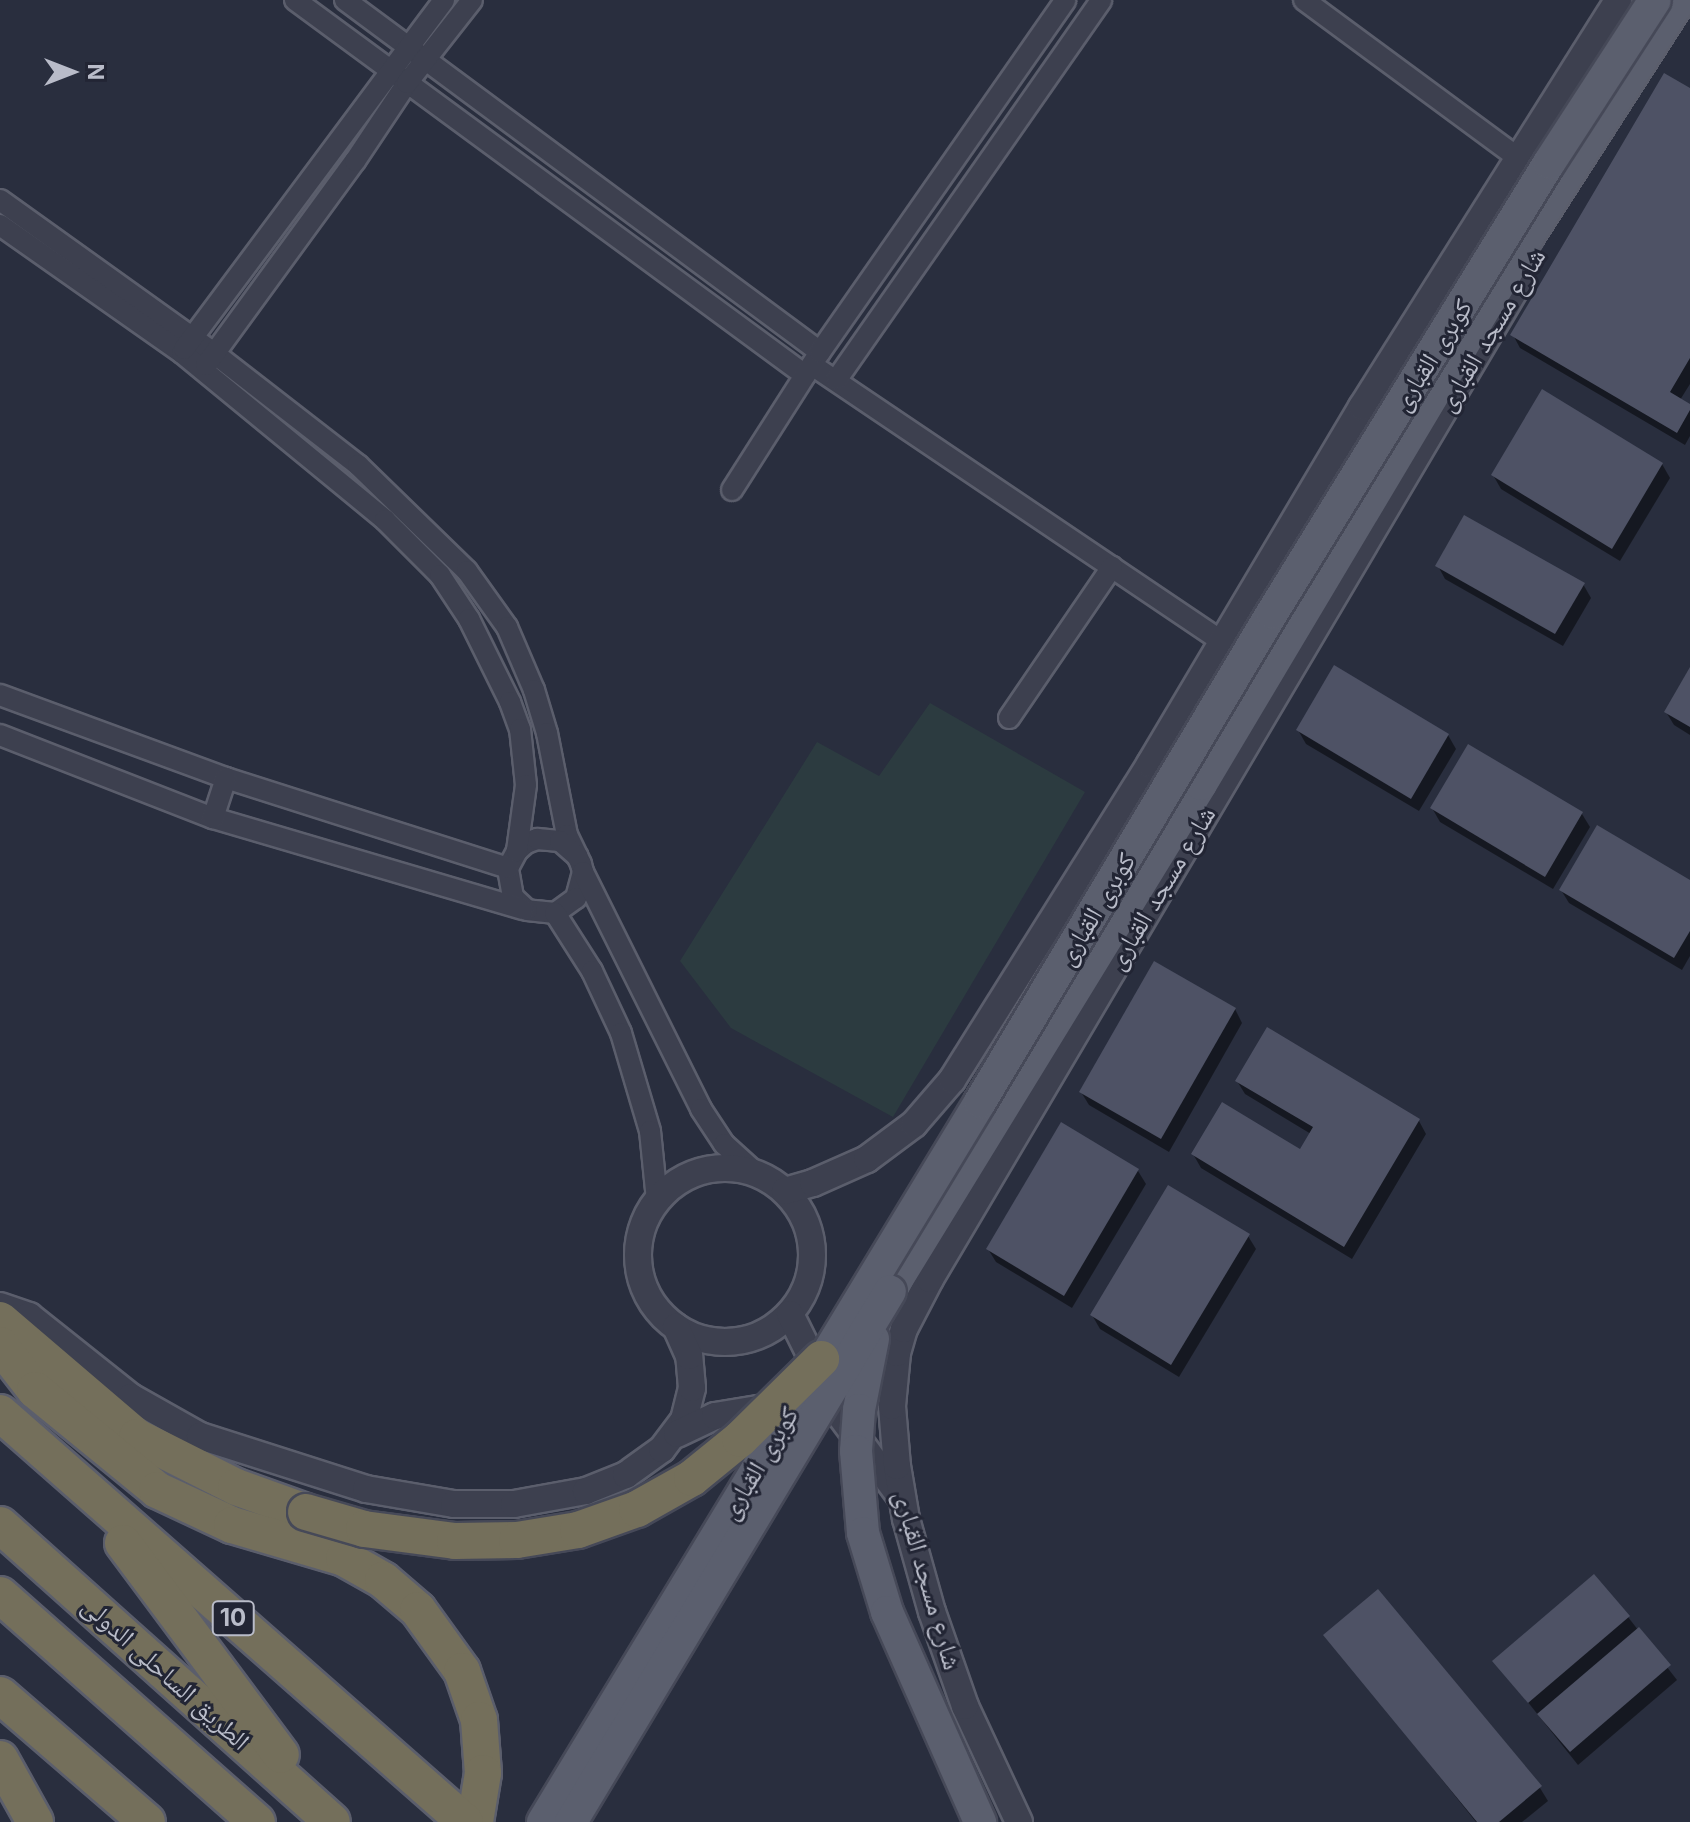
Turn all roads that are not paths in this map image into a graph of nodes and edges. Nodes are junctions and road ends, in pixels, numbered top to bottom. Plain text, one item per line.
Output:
1 (295, 0) edge
2 (345, 0) edge
3 (444, 0) edge
4 (472, 0) edge
5 (1066, 0) edge
6 (1101, 0) edge
7 (1304, 0) edge
8 (1618, 0) edge
9 (1655, 0) edge
10 (1679, 0) edge
11 (1690, 7) edge
12 (408, 47) junction
13 (425, 60) junction
14 (399, 77) junction
15 (1520, 159) junction
16 (0, 200) edge
17 (0, 225) edge
18 (187, 346) junction
19 (215, 354) junction
20 (813, 364) junction
21 (202, 371) junction
22 (837, 379) junction
23 (732, 490) dead end
24 (1112, 567) junction
25 (1222, 642) junction
26 (0, 695) edge
27 (1009, 718) dead end
28 (0, 735) edge
29 (226, 778) junction
30 (213, 818) junction
31 (513, 859) junction
32 (580, 864) junction
33 (527, 910) junction
34 (555, 913) junction
35 (755, 1172) junction
36 (785, 1191) junction
37 (657, 1200) junction
38 (890, 1291) junction
39 (0, 1306) edge
40 (790, 1314) junction
41 (0, 1320) edge
42 (676, 1327) junction
43 (0, 1345) edge
44 (821, 1359) junction
45 (0, 1413) edge
46 (840, 1415) junction
47 (677, 1434) junction
48 (83, 1489) junction
49 (902, 1499) junction
50 (0, 1525) edge
51 (304, 1528) junction
52 (0, 1595) edge
53 (0, 1695) edge
54 (0, 1759) edge
55 (329, 1820) edge
56 (35, 1822) edge
57 (147, 1822) edge
58 (257, 1822) edge
59 (465, 1822) edge
60 (475, 1822) edge
61 (543, 1822) edge
62 (571, 1822) edge
63 (980, 1822) edge
64 (1019, 1822) edge

1 - 14 street
2 - 12 street
3 - 12 street
4 - 13 street
5 - 20 street
6 - 22 street
7 - 15 street
8 - 15 street
9 - 44 main road, كوبرى القبارى, bridge
10 - 38 main road, كوبرى القبارى
11 - 49 street, شارع مسجد القبارى
12 - 13 street
12 - 14 street
13 - 14 street
13 - 20 street
14 - 18 street
14 - 19 street
14 - 20 street
15 - 25 street
16 - 18 street
17 - 18 street
18 - 19 street
18 - 21 street
19 - 21 street
19 - 32 street
20 - 22 street
20 - 23 street
21 - 31 street
22 - 24 street
24 - 25 street
24 - 27 street
25 - 36 street
26 - 29 street
28 - 30 street
29 - 30 street
29 - 31 street
30 - 33 street
31 - 32 street
31 - 33 street
32 - 34 street
32 - 35 street
33 - 34 street
34 - 37 street
35 - 36 street
35 - 37 street
36 - 40 street
37 - 42 street
38 - 62 main road, كوبرى القبارى, bridge
38 - 63 main road, bridge
39 - 47 street
40 - 42 street
40 - 46 street
41 - 51 highway
42 - 47 street
43 - 51 highway
44 - 51 highway, bridge
44 - 61 main road, كوبرى القبارى, bridge
45 - 48 highway, 10
46 - 47 street
46 - 49 street
48 - 55 highway
48 - 59 highway, 10
49 - 64 street, شارع مسجد القبارى
50 - 55 highway, الطريق الساحلى الدولى
51 - 60 highway
52 - 58 highway, الطريق الساحلى الدولى
53 - 57 highway
54 - 56 highway

